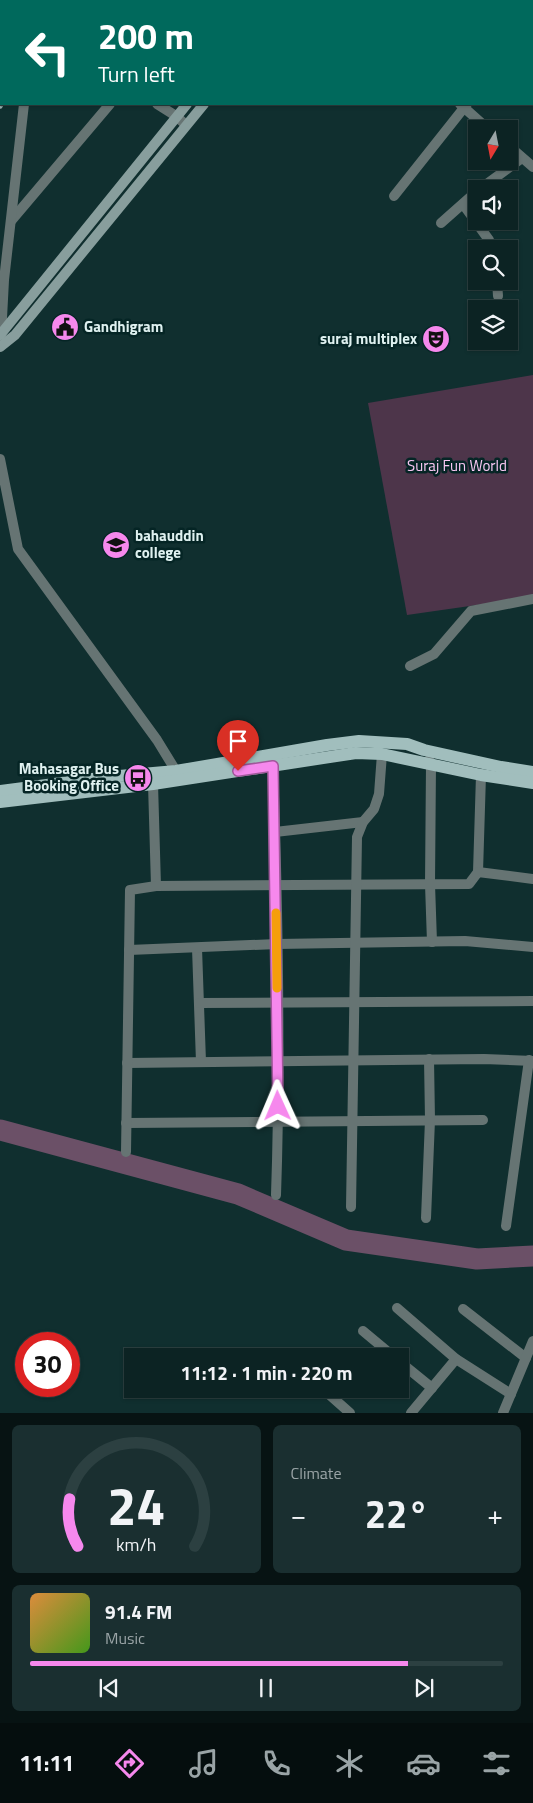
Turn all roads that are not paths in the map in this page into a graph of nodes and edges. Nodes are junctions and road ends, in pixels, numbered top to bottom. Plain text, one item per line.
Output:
1 (24, 105) edge
2 (109, 105) edge
3 (159, 105) edge
4 (186, 105) edge
5 (203, 105) edge
6 (463, 105) edge
7 (176, 116) junction
8 (479, 120) edge
9 (186, 125) junction
10 (518, 154) edge
11 (522, 158) junction
12 (533, 167) edge
13 (492, 180) edge
14 (394, 196) dead end
15 (468, 199) edge
16 (463, 204) junction
17 (10, 222) junction
18 (441, 224) dead end
19 (489, 240) edge
20 (498, 290) edge
21 (498, 296) dead end
22 (1, 334) edge
23 (0, 346) edge
24 (0, 459) edge
25 (533, 599) edge
26 (410, 666) dead end
27 (424, 750) junction
28 (382, 754) junction
29 (431, 764) junction
30 (273, 766) junction
31 (176, 771) junction
32 (533, 772) edge
33 (481, 775) junction
34 (533, 783) edge
35 (153, 784) junction
36 (0, 791) edge
37 (0, 802) edge
38 (363, 822) junction
39 (275, 832) junction
40 (478, 872) junction
41 (533, 878) edge
42 (430, 884) junction
43 (276, 885) junction
44 (357, 885) junction
45 (156, 886) junction
46 (432, 942) junction
47 (355, 943) junction
48 (277, 944) junction
49 (533, 947) edge
50 (196, 948) junction
51 (129, 950) junction
52 (533, 1000) edge
53 (277, 1002) junction
54 (354, 1002) junction
55 (199, 1003) junction
56 (429, 1059) junction
57 (353, 1060) junction
58 (278, 1061) junction
59 (531, 1061) edge
60 (201, 1062) junction
61 (127, 1063) junction
62 (430, 1120) junction
63 (483, 1120) dead end
64 (352, 1121) junction
65 (278, 1122) junction
66 (126, 1123) junction
67 (126, 1152) dead end
68 (276, 1195) dead end
69 (351, 1207) dead end
70 (426, 1218) dead end
71 (506, 1226) dead end
72 (397, 1308) dead end
73 (463, 1309) dead end
74 (363, 1331) dead end
75 (533, 1341) edge
76 (383, 1348) edge
77 (456, 1358) junction
78 (526, 1358) junction
79 (409, 1369) edge
80 (432, 1388) junction
81 (511, 1394) junction
82 (333, 1398) edge
83 (506, 1412) edge
84 (350, 1413) edge
85 (411, 1413) edge

1 - 17 street
2 - 17 street
3 - 7 street
4 - 7 main road
5 - 9 main road
6 - 8 street
6 - 14 street
7 - 9 street
7 - 22 main road
9 - 23 main road
10 - 11 street
11 - 12 street
11 - 13 street
15 - 16 street
16 - 18 street
16 - 19 street
17 - 22 street
20 - 21 street
22 - 23 street
24 - 31 street
25 - 26 street
27 - 29 street
27 - 31 main road
27 - 32 main road
28 - 29 main road
28 - 30 main road
28 - 38 street
29 - 33 main road
29 - 42 street
30 - 35 main road
30 - 39 street
31 - 36 main road
33 - 34 main road
33 - 40 street
35 - 37 main road
35 - 45 street
38 - 39 street
38 - 44 street
39 - 43 street
40 - 41 street
40 - 42 street
42 - 44 street
42 - 46 street
43 - 44 street
43 - 45 street
43 - 48 street
44 - 47 street
45 - 51 street
46 - 47 street
46 - 49 street
47 - 48 street
47 - 54 street
48 - 50 street
48 - 53 street
50 - 51 street
50 - 55 street
51 - 61 street
52 - 54 street
53 - 54 street
53 - 55 street
53 - 58 street
54 - 57 street
55 - 60 street
56 - 57 street
56 - 59 street
56 - 62 street
57 - 58 street
57 - 64 street
58 - 60 street
58 - 65 street
59 - 71 street
60 - 61 street
61 - 66 street
62 - 63 street
62 - 64 street
62 - 70 street
64 - 65 street
64 - 69 street
65 - 66 street
65 - 68 street
66 - 67 street
72 - 77 street
73 - 78 street
74 - 76 street
75 - 78 street
77 - 80 street
77 - 81 street
78 - 81 street
79 - 80 street
80 - 85 street
81 - 83 street
82 - 84 street

